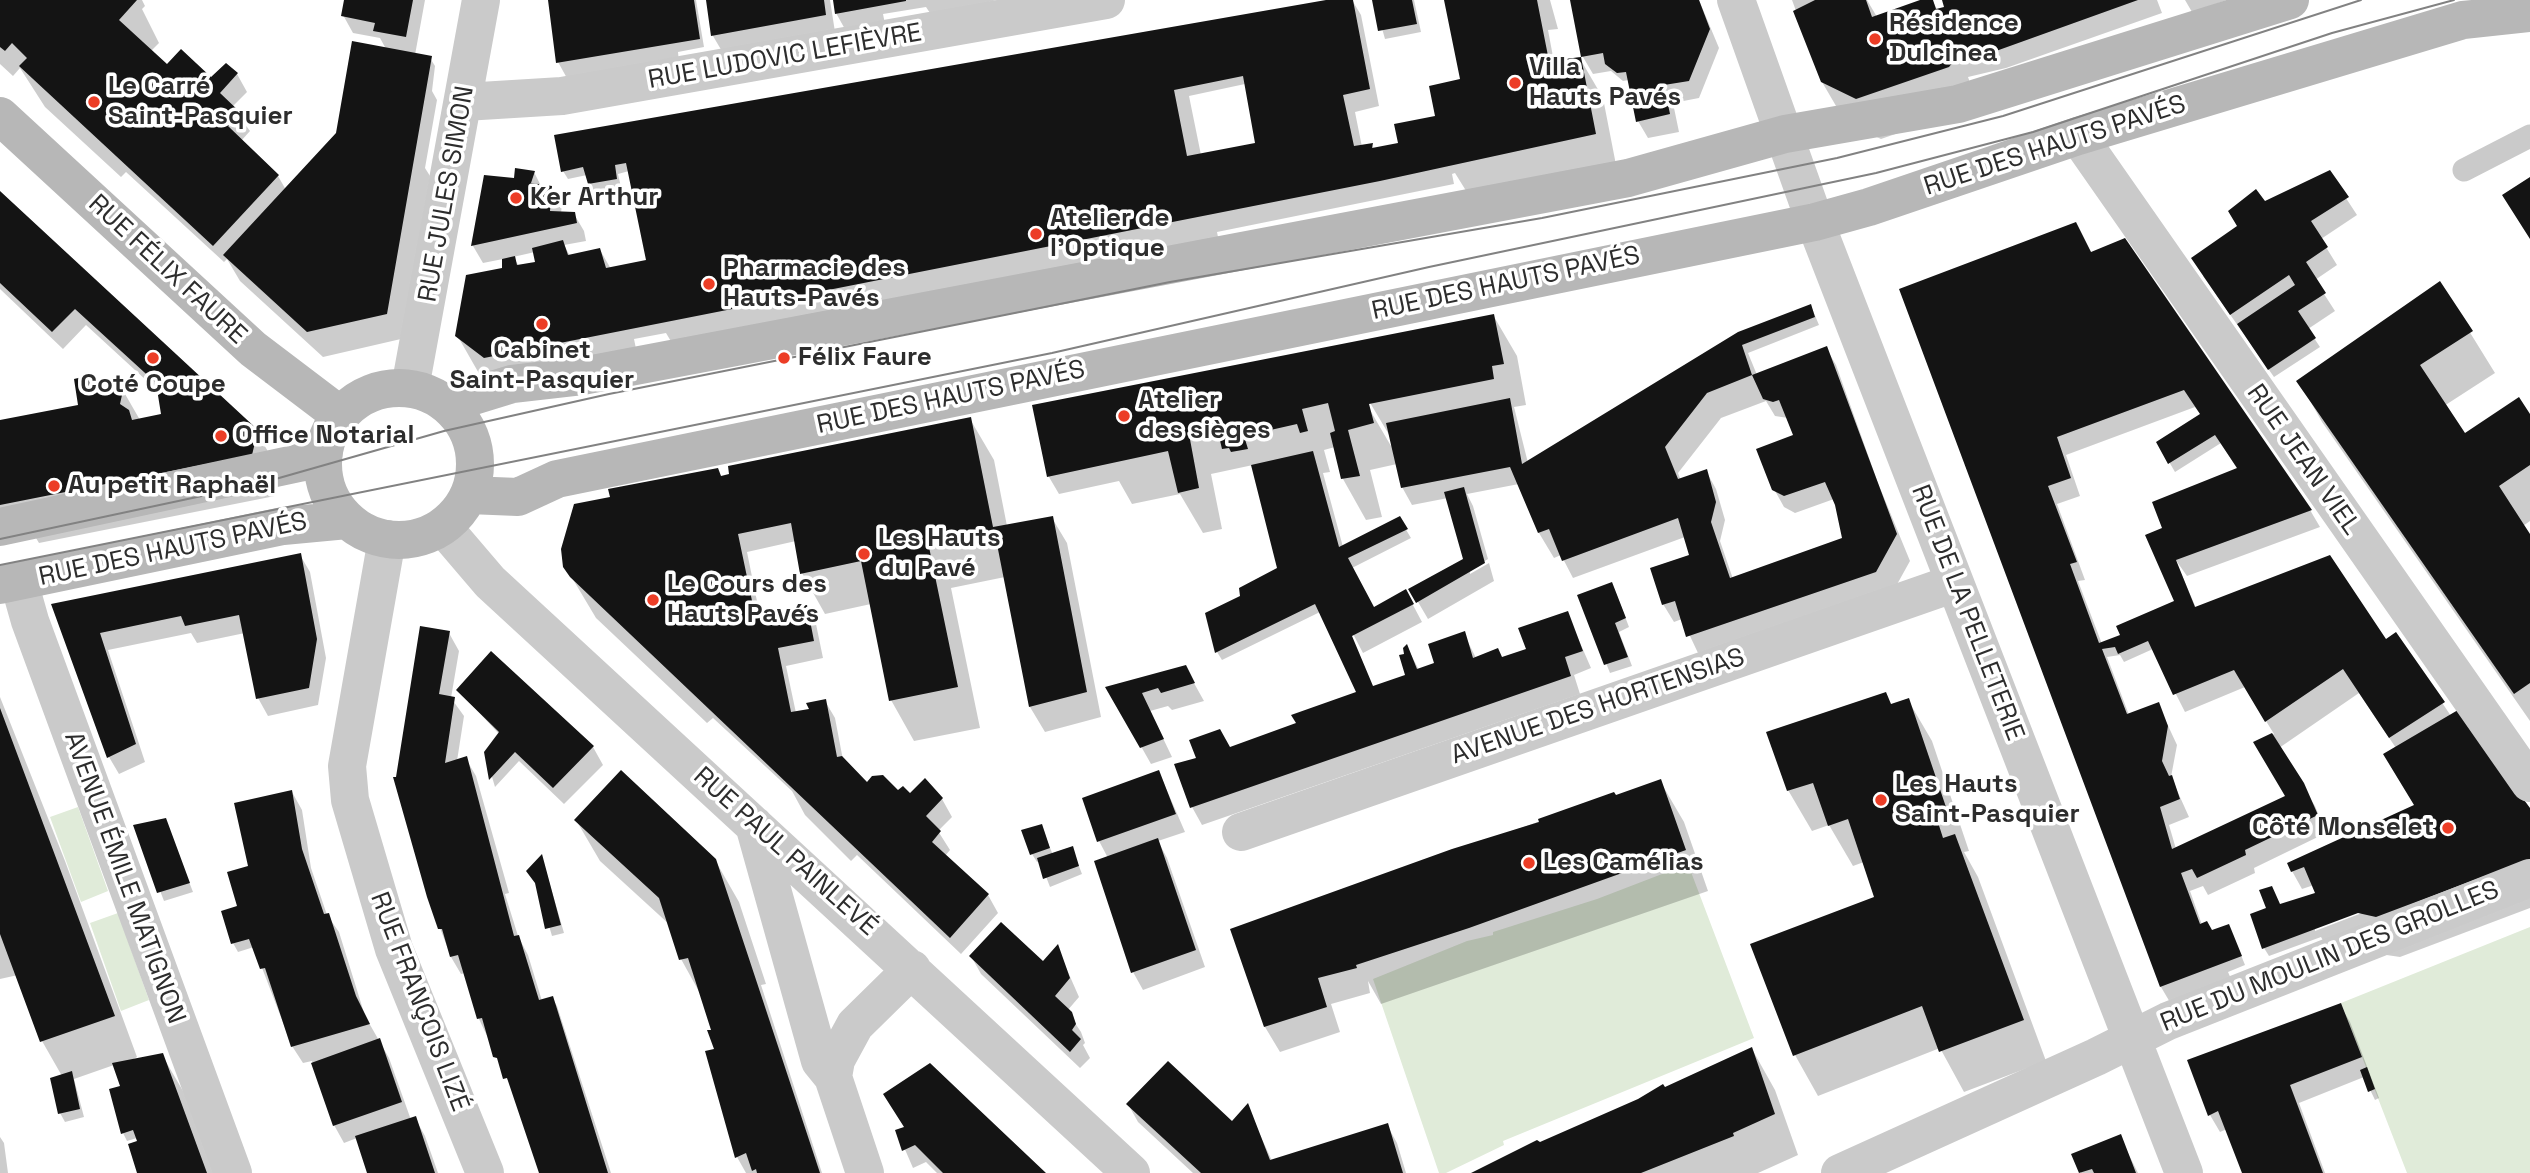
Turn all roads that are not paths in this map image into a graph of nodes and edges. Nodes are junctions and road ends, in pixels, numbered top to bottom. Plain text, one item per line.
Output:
1 (481, 0) edge
2 (1106, 0) edge
3 (1736, 0) edge
4 (2290, 0) edge
5 (2530, 13) edge
6 (464, 102) junction
7 (0, 116) edge
8 (1785, 134) junction
9 (2078, 136) junction
10 (2530, 136) edge
11 (2464, 170) dead end
12 (1815, 222) junction
13 (410, 388) junction
14 (447, 404) junction
15 (340, 415) junction
16 (324, 453) junction
17 (469, 495) junction
18 (347, 520) junction
19 (0, 527) edge
20 (443, 527) junction
21 (387, 540) junction
22 (9, 583) edge
23 (1955, 583) junction
24 (2530, 783) edge
25 (753, 823) junction
26 (1241, 832) dead end
27 (2530, 878) edge
28 (912, 969) junction
29 (2132, 1039) junction
30 (833, 1077) junction
31 (233, 1173) edge
32 (485, 1173) edge
33 (865, 1173) edge
34 (1131, 1173) edge
35 (1840, 1173) edge
36 (2184, 1173) edge

1 - 6 street, RUE JULES SIMON
2 - 6 street, RUE LUDOVIC LEFIÈVRE
3 - 8 street, RUE DE LA PELLETERIE
4 - 8 street
5 - 9 street, RUE DES HAUTS PAVÉS
6 - 13 street, RUE JULES SIMON
7 - 15 street, RUE FÉLIX FAURE
8 - 12 street, RUE DE LA PELLETERIE
8 - 14 street
9 - 12 street, RUE DES HAUTS PAVÉS
9 - 24 street, RUE JEAN VIEL
10 - 11 lane
12 - 17 street, RUE DES HAUTS PAVÉS
12 - 23 street, RUE DE LA PELLETERIE
13 - 14 street
13 - 15 street
14 - 17 street
15 - 16 street
16 - 18 street
16 - 19 street
17 - 20 street
18 - 21 street
18 - 22 street, RUE DES HAUTS PAVÉS
20 - 21 street
20 - 25 street, RUE PAUL PAINLEVÉ
21 - 32 street, RUE FRANÇOIS LIZÉ
22 - 31 street, AVENUE ÉMILE MATIGNON
23 - 26 street, AVENUE DES HORTENSIAS
23 - 29 street, RUE DE LA PELLETERIE
25 - 28 street, RUE PAUL PAINLEVÉ
25 - 30 street
27 - 29 street, RUE DU MOULIN DES GROLLES
28 - 30 street
28 - 34 street, RUE PAUL PAINLEVÉ
29 - 35 street, RUE DU MOULIN DES GROLLES
29 - 36 street, RUE DE LA PELLETERIE
30 - 33 street

